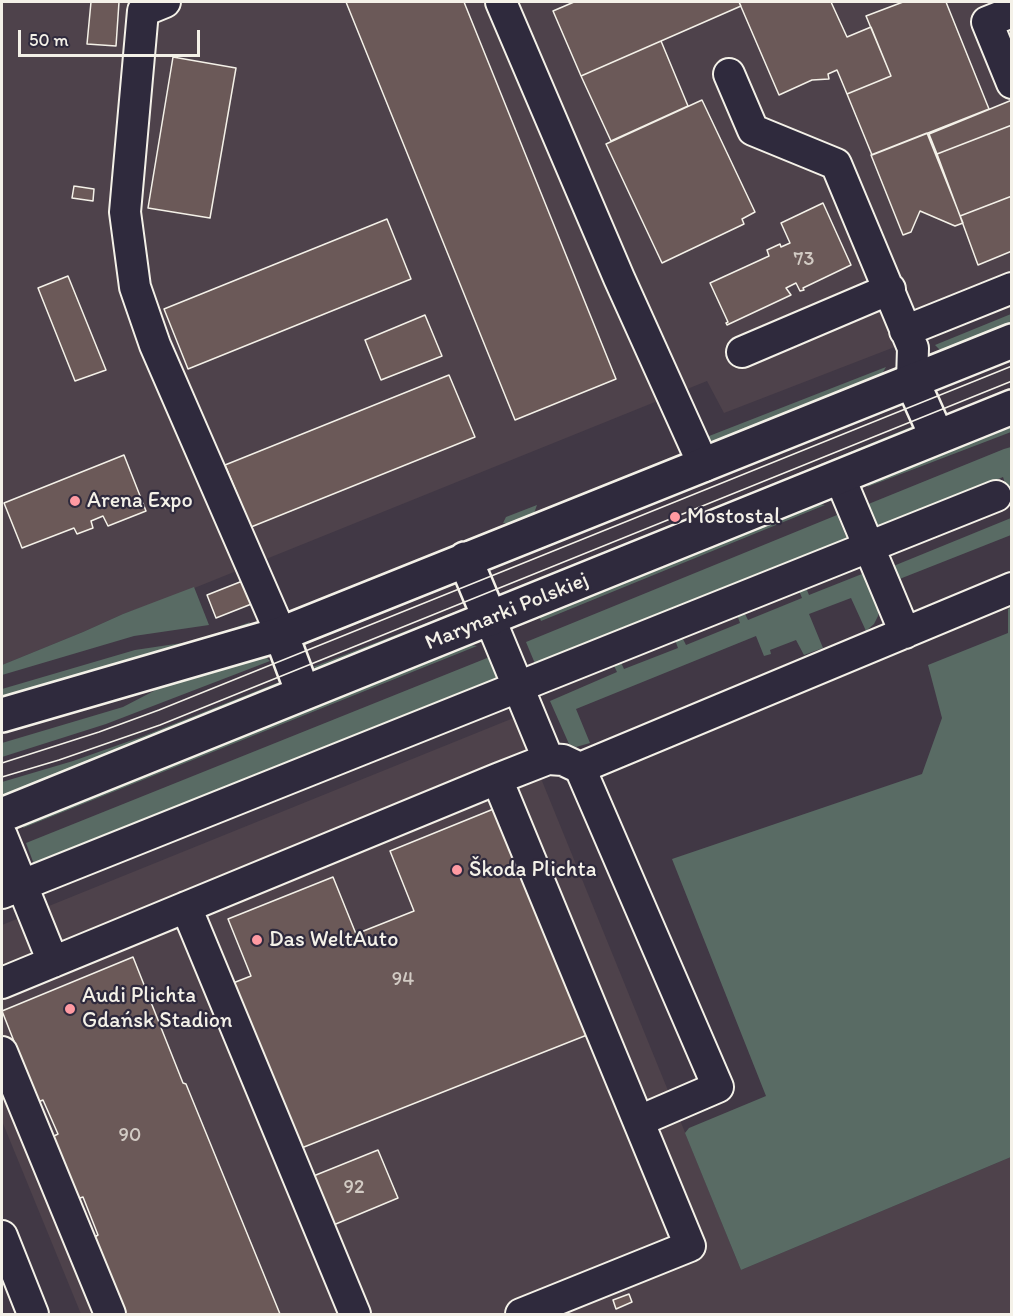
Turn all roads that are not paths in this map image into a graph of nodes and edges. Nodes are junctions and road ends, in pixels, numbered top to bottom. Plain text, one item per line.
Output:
1 (165, 2) edge
2 (501, 2) edge
3 (1011, 12) edge
4 (729, 74) dead end
5 (1011, 83) edge
6 (1011, 288) edge
7 (890, 289) junction
8 (905, 331) junction
9 (1011, 341) edge
10 (742, 351) dead end
11 (912, 381) junction
12 (1011, 407) edge
13 (937, 437) junction
14 (704, 466) junction
15 (840, 478) junction
16 (996, 496) dead end
17 (869, 547) junction
18 (465, 559) junction
19 (1011, 588) edge
20 (490, 619) junction
21 (905, 633) junction
22 (281, 634) junction
23 (518, 687) junction
24 (303, 693) junction
25 (2, 715) edge
26 (549, 759) junction
27 (580, 768) junction
28 (497, 779) junction
29 (2, 815) edge
30 (2, 836) edge
31 (12, 889) edge
32 (186, 907) junction
33 (53, 962) junction
34 (2, 983) edge
35 (2, 1052) edge
36 (639, 1121) junction
37 (2, 1236) edge
38 (33, 1314) edge
39 (110, 1314) edge
40 (355, 1314) edge
41 (521, 1314) edge

1 - 22 lane
2 - 14 lane
3 - 5 lane
4 - 7 lane
6 - 8 lane
7 - 8 lane
7 - 10 lane
8 - 11 lane
9 - 11 main road
11 - 13 main road
11 - 14 main road
12 - 13 main road, Marynarki Polskiej
13 - 15 main road, Marynarki Polskiej
14 - 18 main road
15 - 17 lane
15 - 20 main road, Marynarki Polskiej
16 - 17 lane
17 - 21 lane
17 - 23 lane
18 - 20 main road
18 - 22 main road
19 - 21 lane
20 - 23 lane
20 - 24 main road, Marynarki Polskiej
21 - 27 lane
22 - 24 main road
22 - 25 main road
23 - 26 lane
23 - 31 lane
24 - 29 main road, Marynarki Polskiej
26 - 27 lane
26 - 28 lane
27 - 36 lane
28 - 32 lane
28 - 36 lane
30 - 31 lane
31 - 33 lane
32 - 33 lane
32 - 40 lane
33 - 34 lane
35 - 39 lane
36 - 41 lane
37 - 38 lane

